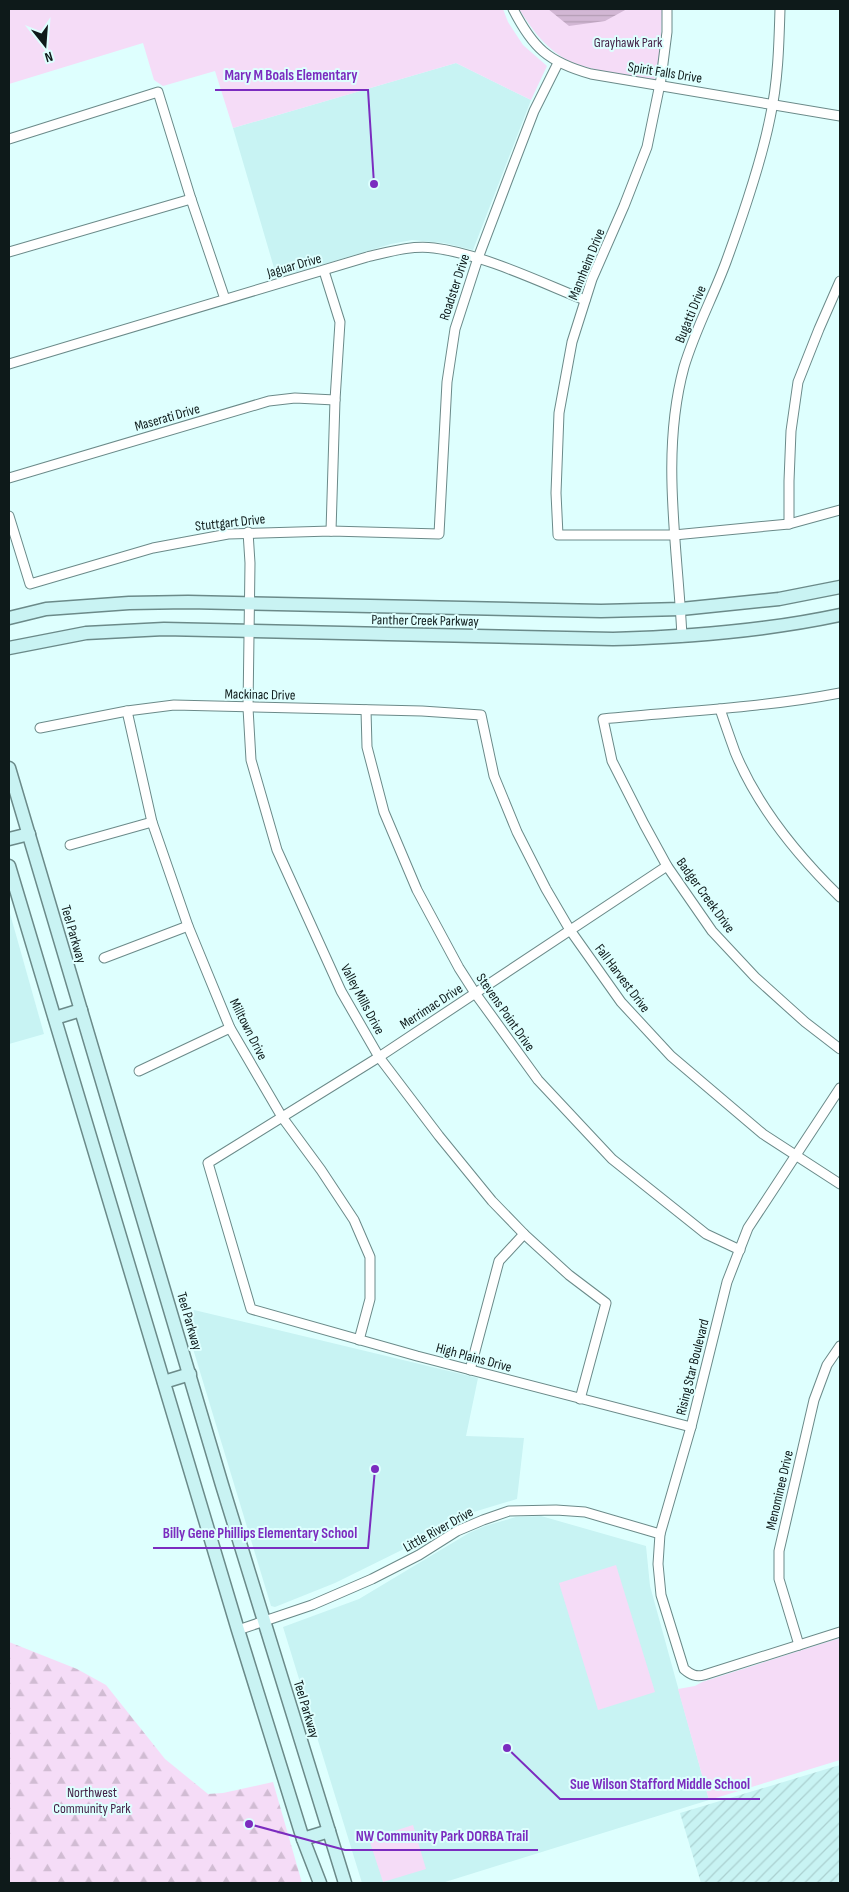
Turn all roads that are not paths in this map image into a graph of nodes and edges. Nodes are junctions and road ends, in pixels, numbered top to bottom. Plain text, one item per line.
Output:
1 (513, 9) edge
2 (667, 9) edge
3 (780, 9) edge
4 (558, 63) junction
5 (659, 86) junction
6 (772, 104) junction
7 (840, 116) edge
8 (9, 139) edge
9 (191, 199) junction
10 (9, 252) edge
11 (478, 258) junction
12 (324, 270) junction
13 (840, 281) edge
14 (226, 299) junction
15 (586, 300) junction
16 (9, 364) edge
17 (335, 400) junction
18 (9, 478) edge
19 (840, 510) edge
20 (9, 516) edge
21 (789, 524) junction
22 (331, 531) junction
23 (248, 532) junction
24 (440, 534) joint
25 (674, 536) junction
26 (840, 586) edge
27 (249, 603) junction
28 (681, 609) junction
29 (840, 615) edge
30 (9, 618) edge
31 (249, 630) junction
32 (682, 637) junction
33 (9, 648) edge
34 (840, 695) edge
35 (248, 708) junction
36 (720, 709) junction
37 (127, 710) junction
38 (366, 710) junction
39 (481, 715) joint
40 (40, 728) dead end
41 (9, 768) edge
42 (152, 822) junction
43 (29, 834) junction
44 (9, 839) edge
45 (70, 845) dead end
46 (9, 866) edge
47 (667, 866) junction
48 (840, 897) edge
49 (188, 926) junction
50 (570, 930) junction
51 (104, 958) dead end
52 (475, 993) junction
53 (81, 1010) junction
54 (55, 1018) junction
55 (230, 1028) junction
56 (840, 1048) edge
57 (379, 1057) junction
58 (139, 1070) dead end
59 (840, 1088) edge
60 (282, 1117) junction
61 (796, 1156) junction
62 (840, 1184) edge
63 (524, 1234) junction
64 (740, 1250) junction
65 (251, 1309) joint
66 (359, 1340) junction
67 (840, 1346) edge
68 (470, 1370) junction
69 (190, 1374) junction
70 (164, 1382) junction
71 (580, 1399) junction
72 (691, 1427) junction
73 (660, 1534) junction
74 (264, 1622) junction
75 (238, 1630) junction
76 (840, 1632) edge
77 (799, 1645) junction
78 (329, 1831) junction
79 (304, 1839) junction
80 (320, 1883) edge
81 (345, 1883) edge

1 - 4 street, Spirit Falls Drive
2 - 5 street, Mannheim Drive
3 - 6 street, Bugatti Drive
4 - 5 street, Spirit Falls Drive
4 - 11 street, Roadster Drive
5 - 6 street, Spirit Falls Drive
5 - 15 street, Mannheim Drive
6 - 7 street, Spirit Falls Drive
6 - 25 street, Bugatti Drive
8 - 9 street
9 - 10 street
9 - 14 street
11 - 12 street, Jaguar Drive
11 - 15 street, Jaguar Drive
11 - 24 street, Roadster Drive
12 - 14 street, Jaguar Drive
12 - 17 street
13 - 21 street
14 - 16 street, Jaguar Drive
15 - 25 street, Mannheim Drive
17 - 18 street, Maserati Drive
17 - 22 street
19 - 21 street
20 - 23 street, Stuttgart Drive
21 - 25 street
22 - 23 street, Stuttgart Drive
22 - 24 street, Stuttgart Drive
23 - 27 street, Valley Mills Drive
25 - 28 street, Bugatti Drive
26 - 28 main road, Panther Creek Parkway
27 - 28 main road, Panther Creek Parkway
27 - 30 main road, Panther Creek Parkway
27 - 31 street, Valley Mills Drive
28 - 32 street, Bugatti Drive
29 - 32 main road, Panther Creek Parkway
31 - 32 main road, Panther Creek Parkway
31 - 33 main road, Panther Creek Parkway
31 - 35 street, Valley Mills Drive
34 - 36 street
35 - 37 street, Mackinac Drive
35 - 38 street, Mackinac Drive
35 - 57 street, Valley Mills Drive
36 - 47 street, Badger Creek Drive
36 - 48 street
37 - 40 street, Mackinac Drive
37 - 42 street, Milltown Drive
38 - 39 street, Mackinac Drive
38 - 52 street, Stevens Point Drive
39 - 50 street, Fall Harvest Drive
41 - 43 main road, Teel Parkway
42 - 45 street
42 - 49 street, Milltown Drive
43 - 44 main road
43 - 53 main road, Teel Parkway
46 - 54 main road
47 - 50 street, Merrimac Drive
47 - 56 street, Badger Creek Drive
49 - 51 street
49 - 55 street, Milltown Drive
50 - 52 street, Merrimac Drive
50 - 61 street, Fall Harvest Drive
52 - 57 street, Merrimac Drive
52 - 64 street, Stevens Point Drive
53 - 54 main road
53 - 69 main road, Teel Parkway
54 - 70 main road
55 - 58 street
55 - 60 street, Milltown Drive
57 - 60 street, Merrimac Drive
57 - 63 street, Valley Mills Drive
59 - 61 street, Rising Star Boulevard
60 - 65 street, Merrimac Drive
60 - 66 street, Milltown Drive
61 - 62 street, Fall Harvest Drive
61 - 64 street, Rising Star Boulevard
63 - 68 street
63 - 71 street, Valley Mills Drive
64 - 72 street, Rising Star Boulevard
65 - 66 street, High Plains Drive
66 - 68 street, High Plains Drive
67 - 77 street, Menominee Drive
68 - 71 street, High Plains Drive
69 - 70 main road
69 - 74 main road, Teel Parkway
70 - 75 main road
71 - 72 street, High Plains Drive
72 - 73 street, Rising Star Boulevard
73 - 74 street, Little River Drive
73 - 77 street, Rising Star Boulevard
74 - 75 street, Little River Drive
74 - 78 main road, Teel Parkway
75 - 79 main road
76 - 77 street
78 - 79 main road
78 - 81 main road, Teel Parkway
79 - 80 main road

